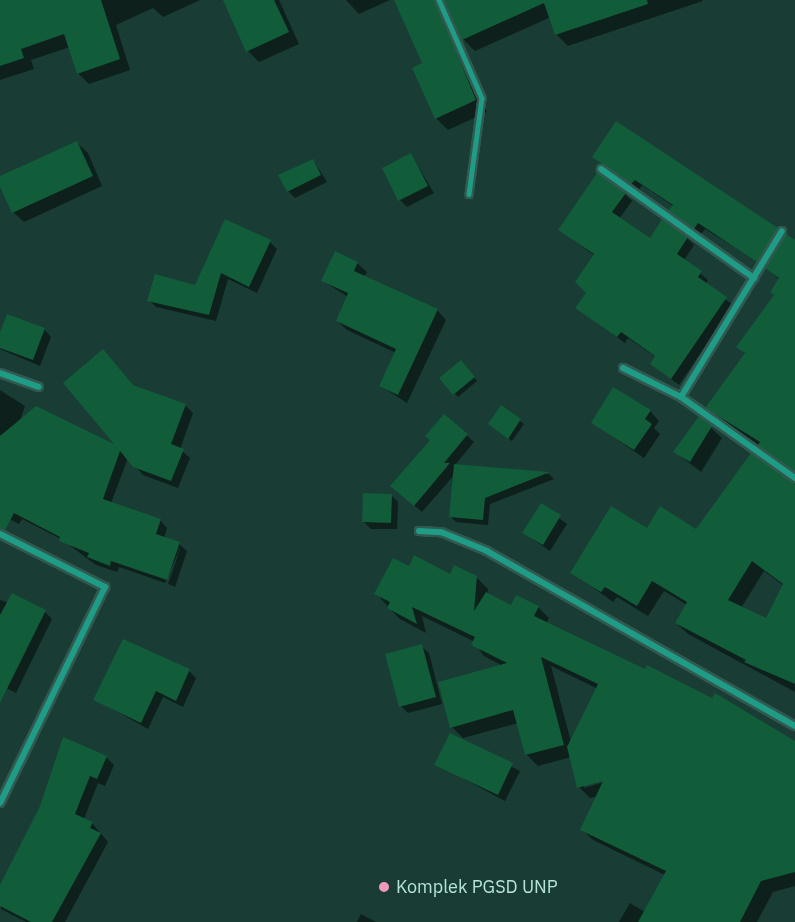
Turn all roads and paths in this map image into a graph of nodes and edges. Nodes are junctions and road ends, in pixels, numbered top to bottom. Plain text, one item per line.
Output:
1 (439, 0) edge
2 (601, 169) dead end
3 (469, 194) dead end
4 (782, 231) dead end
5 (754, 278) junction
6 (623, 368) dead end
7 (0, 373) edge
8 (39, 387) dead end
9 (681, 397) junction
10 (795, 478) edge
11 (419, 531) dead end
12 (0, 534) edge
13 (795, 726) edge
14 (0, 803) edge

1 - 3 lane
2 - 5 street
4 - 5 street
5 - 9 street
6 - 9 street
7 - 8 street
9 - 10 street
11 - 13 street
12 - 14 street

